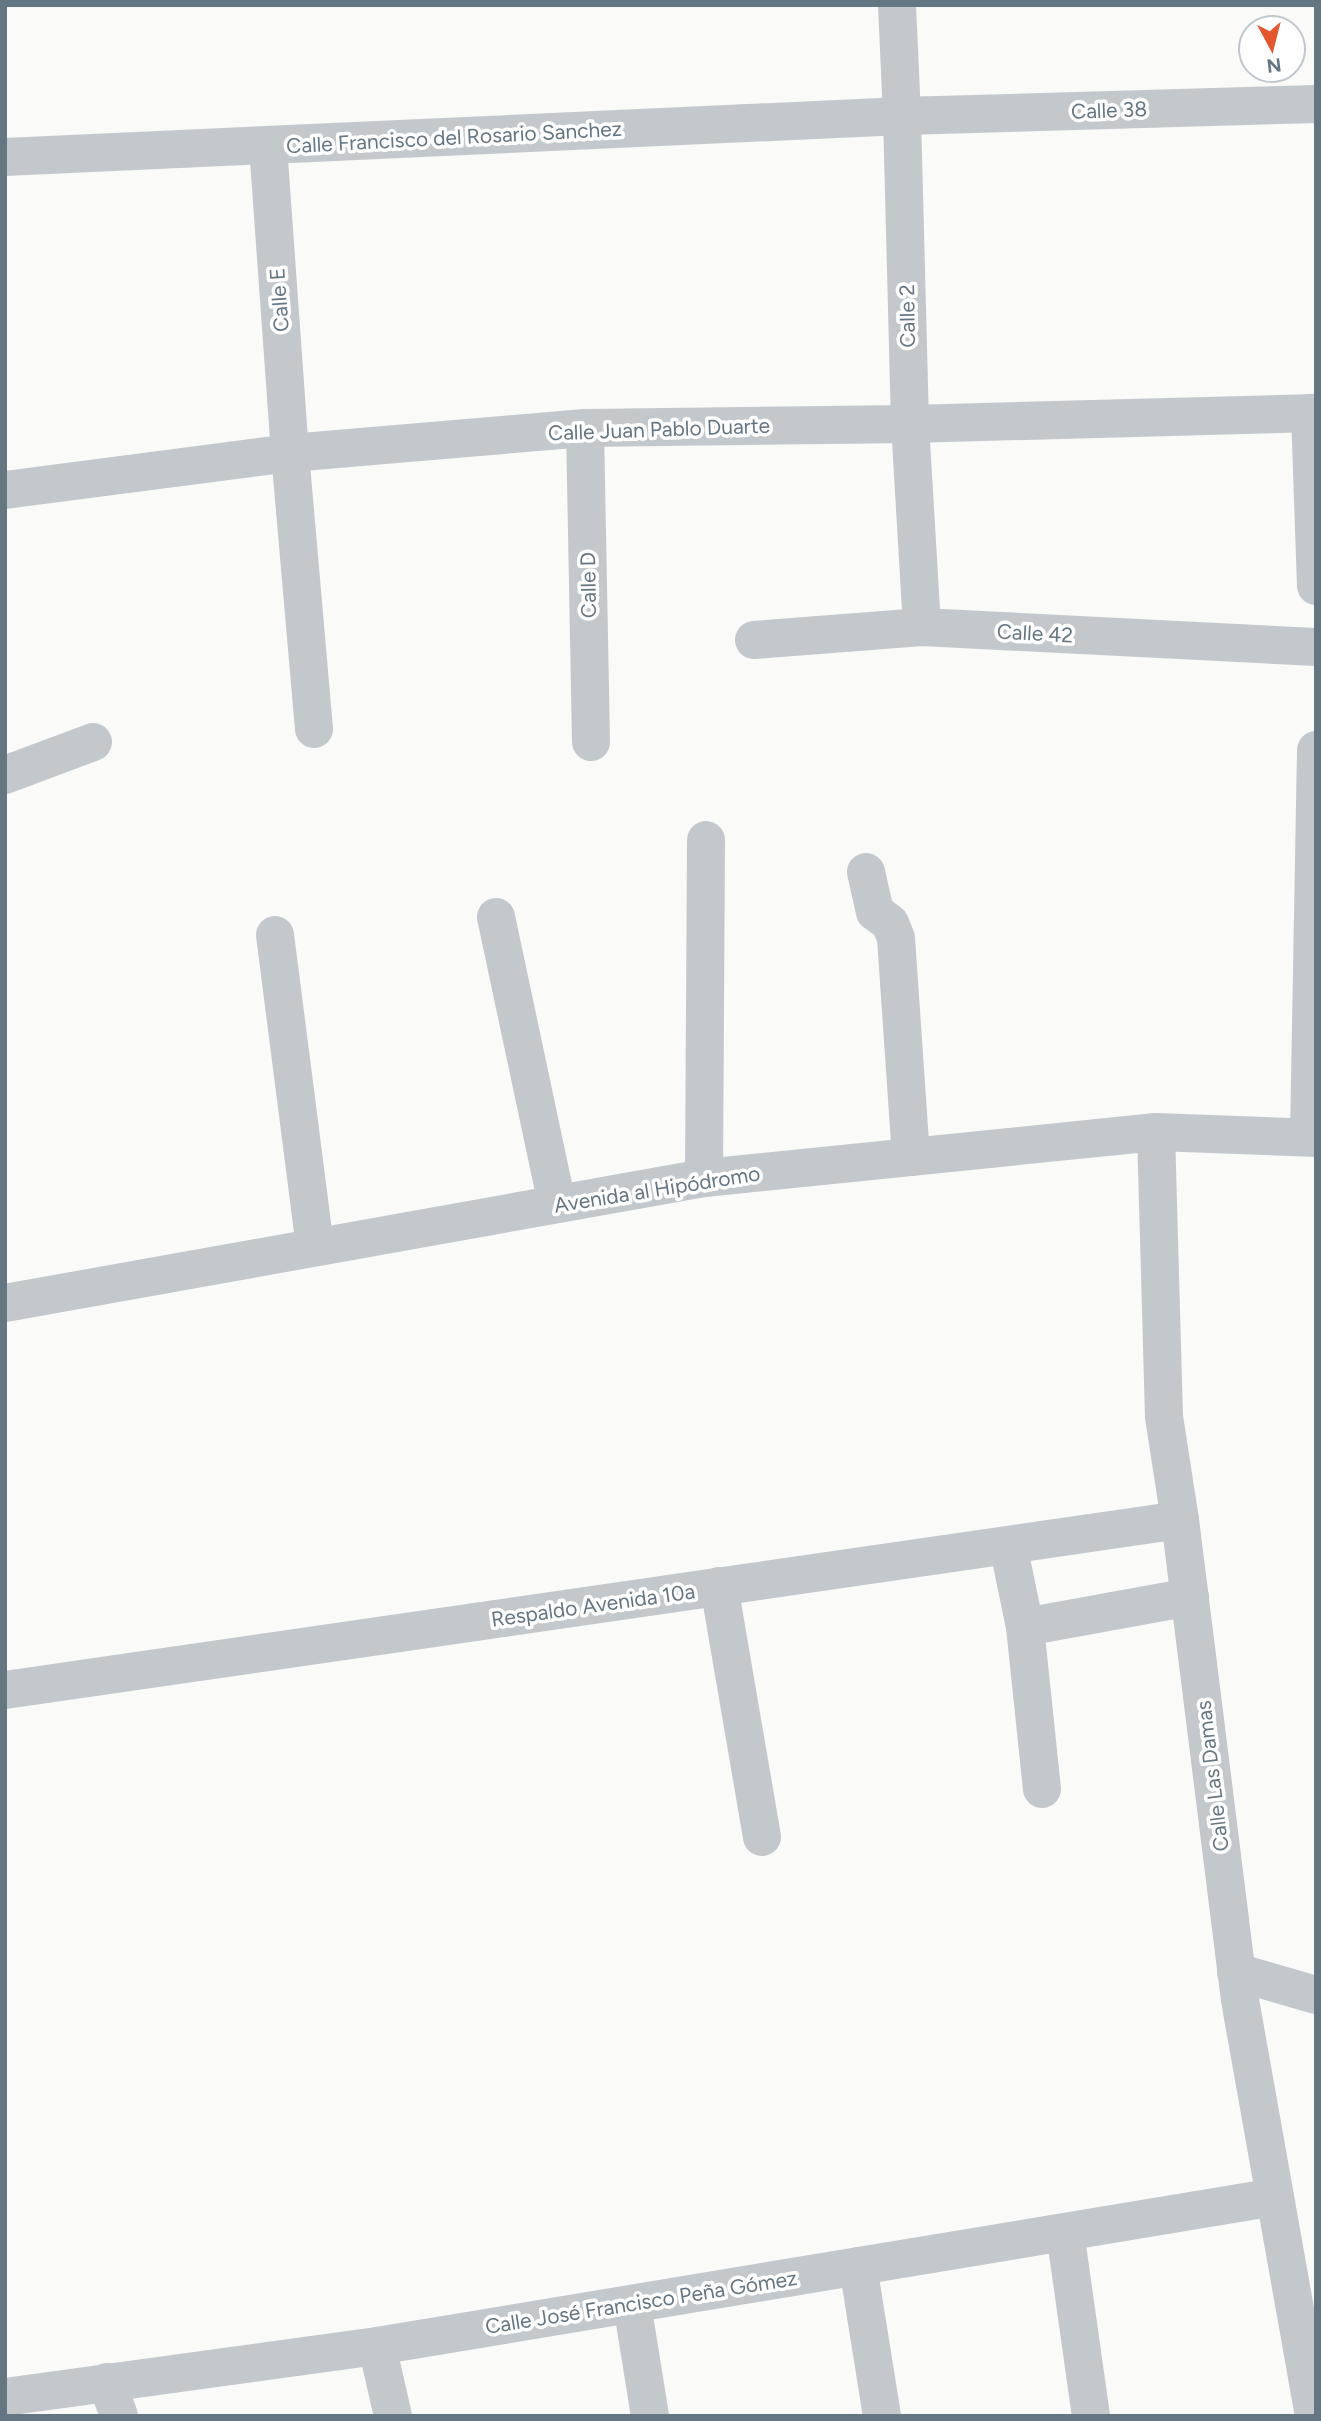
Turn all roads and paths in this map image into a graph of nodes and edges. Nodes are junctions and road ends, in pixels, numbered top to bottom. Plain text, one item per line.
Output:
1 (897, 5) edge
2 (1316, 104) edge
3 (902, 116) junction
4 (268, 146) junction
5 (5, 157) edge
6 (1313, 413) edge
7 (910, 424) junction
8 (585, 428) junction
9 (290, 453) junction
10 (5, 490) edge
11 (1316, 586) edge
12 (922, 627) junction
13 (754, 640) dead end
14 (1316, 647) edge
15 (314, 729) dead end
16 (93, 742) dead end
17 (591, 742) dead end
18 (1316, 750) edge
19 (5, 775) edge
20 (706, 840) dead end
21 (866, 872) dead end
22 (496, 917) dead end
23 (275, 935) dead end
24 (1156, 1132) junction
25 (1312, 1137) edge
26 (911, 1157) junction
27 (704, 1178) junction
28 (557, 1204) junction
29 (315, 1247) junction
30 (5, 1303) edge
31 (1180, 1520) junction
32 (1008, 1545) junction
33 (719, 1586) junction
34 (1190, 1597) junction
35 (1024, 1627) junction
36 (5, 1690) edge
37 (1042, 1789) dead end
38 (762, 1837) dead end
39 (1236, 1972) junction
40 (1316, 1994) edge
41 (1275, 2197) junction
42 (1065, 2232) junction
43 (859, 2266) junction
44 (632, 2304) junction
45 (377, 2346) junction
46 (5, 2397) edge
47 (113, 2399) edge
48 (393, 2416) edge
49 (650, 2416) edge
50 (882, 2416) edge
51 (1091, 2416) edge
52 (1314, 2416) edge

1 - 3 street, Calle 2
2 - 3 street, Calle 38
3 - 4 street, Calle Francisco del Rosario Sanchez
3 - 7 street, Calle 2
4 - 5 street, Calle Francisco del Rosario Sanchez
4 - 9 street, Calle E
6 - 7 street, Calle Juan Pablo Duarte
6 - 11 street
7 - 8 street, Calle Juan Pablo Duarte
7 - 12 street, Calle 2
8 - 9 street, Calle Juan Pablo Duarte
8 - 17 street, Calle D
9 - 10 street, Calle Juan Pablo Duarte
9 - 15 street, Calle E
12 - 13 street, Calle 42
12 - 14 street, Calle 42
16 - 19 street
18 - 25 street
20 - 27 street
21 - 26 street
22 - 28 street
23 - 29 street
24 - 25 street, Avenida al Hipódromo
24 - 26 street, Avenida al Hipódromo
24 - 31 street, Calle Las Damas
26 - 27 street, Avenida al Hipódromo
27 - 28 street, Avenida al Hipódromo
28 - 29 street, Avenida al Hipódromo
29 - 30 street, Avenida al Hipódromo
31 - 32 street, Respaldo Avenida 10a
31 - 34 street, Calle Las Damas
32 - 33 street, Respaldo Avenida 10a
32 - 35 street
33 - 36 street, Respaldo Avenida 10a
33 - 38 street
34 - 35 street
34 - 39 street, Calle Las Damas
35 - 37 street
39 - 40 street
39 - 41 street, Calle Las Damas
41 - 42 street, Calle José Francisco Peña Gómez
41 - 52 street, Calle Las Damas
42 - 43 street, Calle José Francisco Peña Gómez
42 - 51 street
43 - 44 street, Calle José Francisco Peña Gómez
43 - 50 street
44 - 45 street, Calle José Francisco Peña Gómez
44 - 49 street
45 - 47 street, Calle José Francisco Peña Gómez
45 - 48 street
46 - 47 street, Calle José Francisco Peña Gómez

